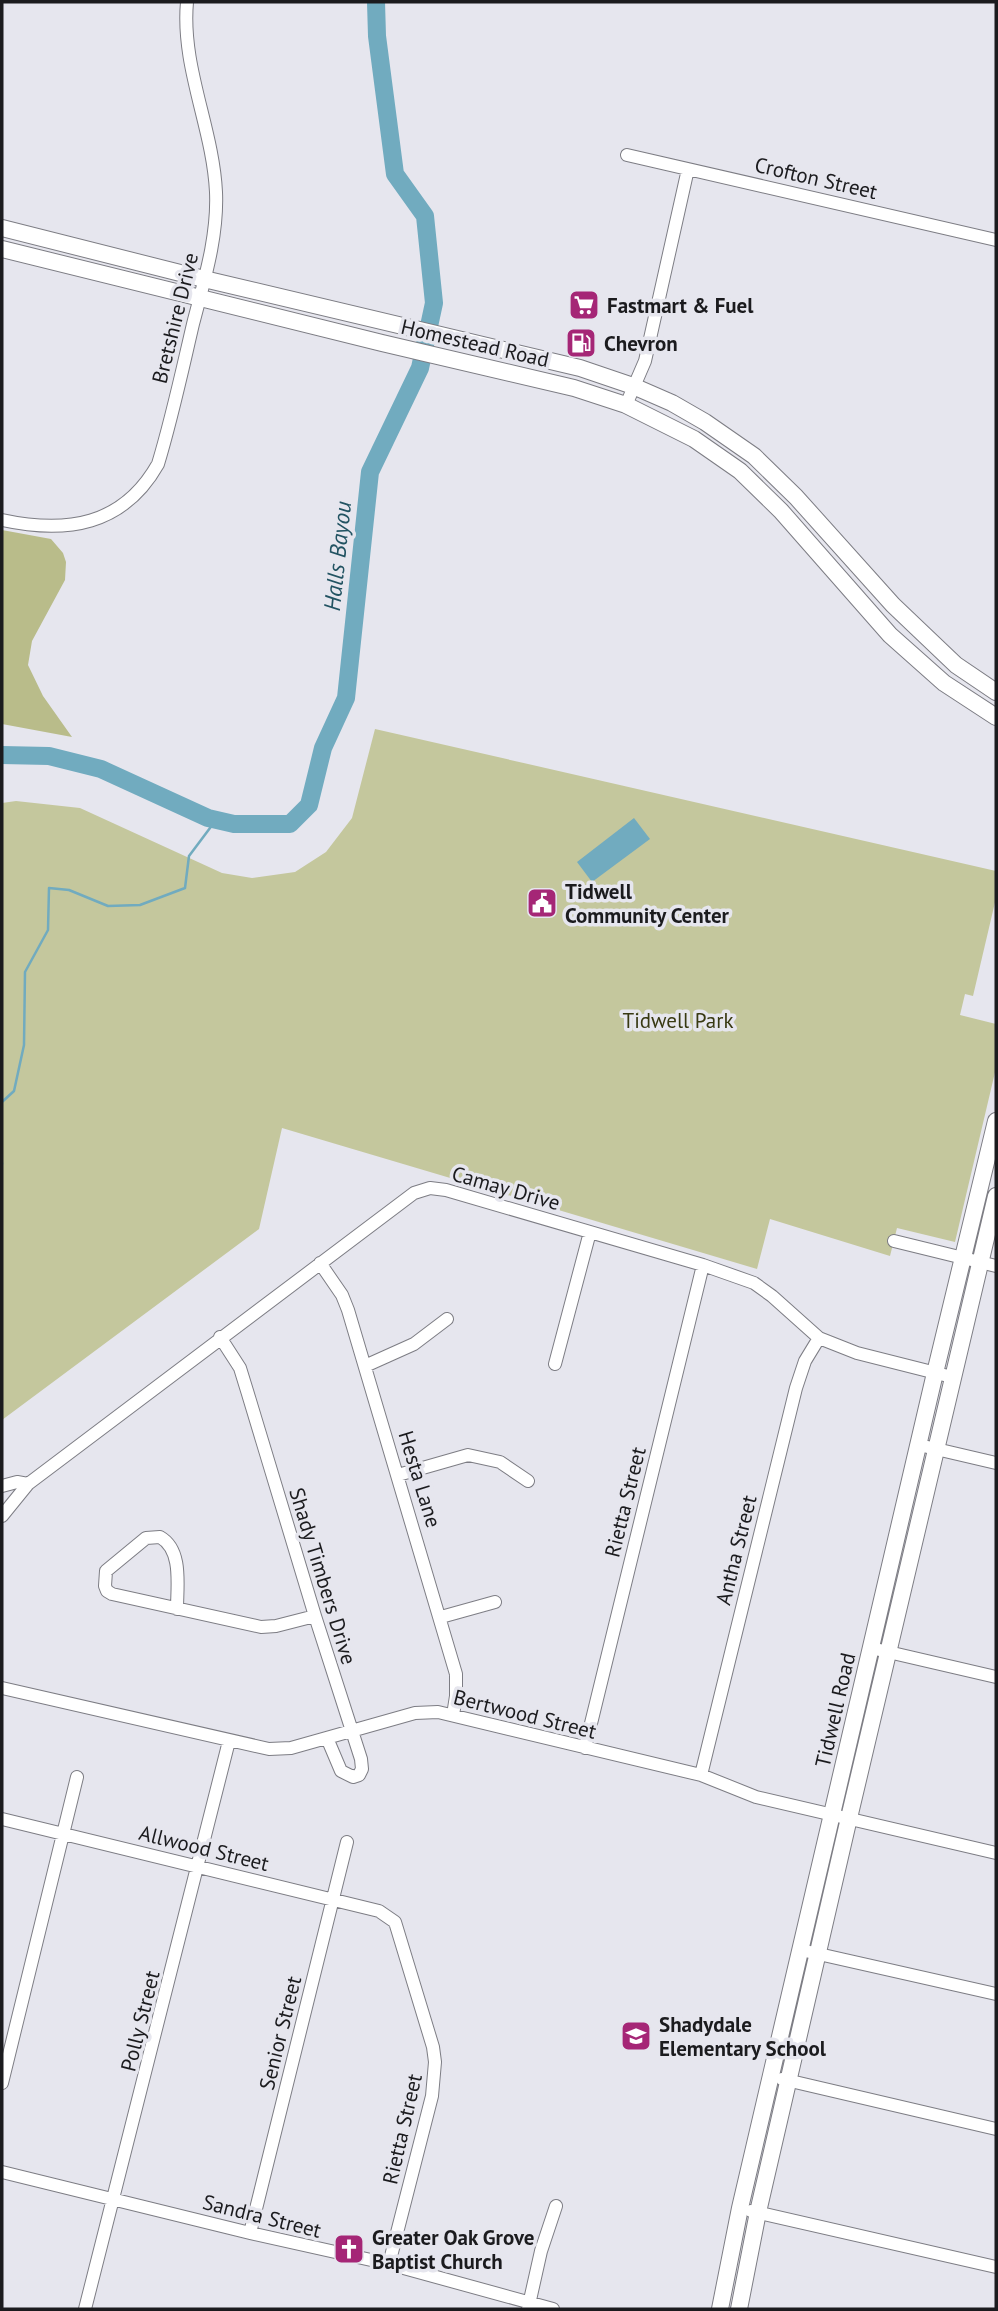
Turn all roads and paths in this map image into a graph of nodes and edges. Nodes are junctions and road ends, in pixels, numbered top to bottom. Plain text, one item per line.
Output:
1 (187, 2) edge
2 (627, 155) dead end
3 (688, 169) junction
4 (2, 228) edge
5 (996, 240) edge
6 (66, 244) junction
7 (2, 249) edge
8 (62, 263) junction
9 (204, 279) junction
10 (200, 297) junction
11 (357, 315) junction
12 (352, 336) junction
13 (497, 348) junction
14 (494, 369) junction
15 (633, 386) junction
16 (626, 405) junction
17 (754, 456) junction
18 (740, 471) junction
19 (2, 520) edge
20 (852, 559) junction
21 (837, 574) junction
22 (996, 692) edge
23 (996, 716) edge
24 (996, 1121) edge
25 (996, 1196) edge
26 (590, 1233) junction
27 (894, 1241) dead end
28 (963, 1258) junction
29 (320, 1263) junction
30 (988, 1264) edge
31 (703, 1265) junction
32 (447, 1319) dead end
33 (220, 1337) junction
34 (820, 1338) junction
35 (555, 1364) dead end
36 (365, 1366) junction
37 (934, 1373) junction
38 (953, 1377) junction
39 (919, 1444) junction
40 (936, 1450) junction
41 (996, 1463) edge
42 (398, 1475) junction
43 (528, 1481) dead end
44 (28, 1484) junction
45 (2, 1486) edge
46 (2, 1516) edge
47 (495, 1602) dead end
48 (177, 1609) junction
49 (315, 1616) junction
50 (440, 1617) junction
51 (872, 1648) junction
52 (888, 1652) junction
53 (996, 1677) edge
54 (2, 1688) edge
55 (453, 1715) junction
56 (351, 1731) junction
57 (327, 1738) junction
58 (229, 1741) junction
59 (585, 1748) junction
60 (701, 1775) junction
61 (77, 1777) dead end
62 (840, 1816) junction
63 (2, 1819) edge
64 (63, 1834) junction
65 (347, 1842) dead end
66 (996, 1853) edge
67 (199, 1867) junction
68 (333, 1899) junction
69 (395, 1922) joint
70 (801, 1950) junction
71 (818, 1954) junction
72 (996, 1994) edge
73 (772, 2077) junction
74 (789, 2081) junction
75 (2, 2084) edge
76 (996, 2129) edge
77 (2, 2172) edge
78 (114, 2200) junction
79 (556, 2206) dead end
80 (740, 2208) junction
81 (758, 2212) junction
82 (250, 2234) junction
83 (389, 2264) junction
84 (996, 2267) edge
85 (529, 2306) edge
86 (85, 2309) edge
87 (553, 2309) edge
88 (720, 2309) edge
89 (739, 2309) edge

1 - 9 street, Bretshire Drive
2 - 3 street, Crofton Street
3 - 5 street, Crofton Street
3 - 15 street
4 - 6 main road, Homestead Road
6 - 8 main road
6 - 9 main road, Homestead Road
7 - 8 main road, Homestead Road
8 - 10 main road, Homestead Road
9 - 10 street, Bretshire Drive
9 - 11 main road, Homestead Road
10 - 12 main road, Homestead Road
10 - 19 street, Bretshire Drive
11 - 12 main road
11 - 13 main road, Homestead Road
12 - 14 main road, Homestead Road
13 - 14 main road
13 - 15 main road, Homestead Road
14 - 16 main road, Homestead Road
15 - 16 street
15 - 17 main road, Homestead Road
16 - 18 main road, Homestead Road
17 - 18 main road
17 - 20 main road, Homestead Road
18 - 21 main road, Homestead Road
20 - 21 main road
20 - 22 main road, Homestead Road
21 - 23 main road, Homestead Road
24 - 28 main road, Tidwell Road
25 - 30 main road, Tidwell Road
26 - 29 street, Camay Drive
26 - 31 street, Camay Drive
26 - 35 street
27 - 28 street
28 - 30 street
28 - 37 main road, Tidwell Road
29 - 33 street, Camay Drive
29 - 36 street, Hesta Lane
30 - 38 main road, Tidwell Road
31 - 34 street, Camay Drive
31 - 59 street, Rietta Street
32 - 36 street
33 - 44 street, Camay Drive
33 - 49 street, Shady Timbers Drive
34 - 37 street, Camay Drive
34 - 60 street, Antha Street
36 - 42 street, Hesta Lane
37 - 38 street, Camay Drive
37 - 39 main road, Tidwell Road
38 - 40 main road, Tidwell Road
39 - 40 street
39 - 51 main road, Tidwell Road
40 - 41 street
40 - 52 main road, Tidwell Road
42 - 43 street
42 - 50 street, Hesta Lane
44 - 45 street
44 - 46 street, Camay Drive
47 - 50 street
48 - 48 street
48 - 49 street
49 - 56 street, Shady Timbers Drive
50 - 55 street, Hesta Lane
51 - 52 street
51 - 62 main road, Tidwell Road
52 - 53 street
52 - 62 main road, Tidwell Road
54 - 58 street, Bertwood Street
55 - 56 street, Bertwood Street
55 - 59 street, Bertwood Street
56 - 57 street, Bertwood Street
56 - 57 street, Shady Timbers Drive
57 - 58 street, Bertwood Street
58 - 67 street, Polly Street
59 - 60 street, Bertwood Street
60 - 62 street, Bertwood Street
61 - 64 street
62 - 66 street, Bertwood Street
62 - 70 main road, Tidwell Road
62 - 71 main road, Tidwell Road
63 - 64 street, Allwood Street
64 - 67 street, Allwood Street
64 - 75 street
65 - 68 street, Senior Street
67 - 68 street, Allwood Street
67 - 78 street, Polly Street
68 - 69 street, Allwood Street
68 - 82 street, Senior Street
69 - 83 street, Rietta Street
70 - 71 street
70 - 73 main road, Tidwell Road
71 - 72 street
71 - 74 main road, Tidwell Road
73 - 74 street
73 - 80 main road, Tidwell Road
74 - 76 street
74 - 81 main road, Tidwell Road
77 - 78 street, Sandra Street
78 - 82 street, Sandra Street
78 - 86 street, Polly Street
79 - 85 street
80 - 81 street
80 - 88 main road, Tidwell Road
81 - 84 street
81 - 89 main road, Tidwell Road
82 - 83 street, Sandra Street
83 - 85 street, Sandra Street
85 - 87 street, Sandra Street

